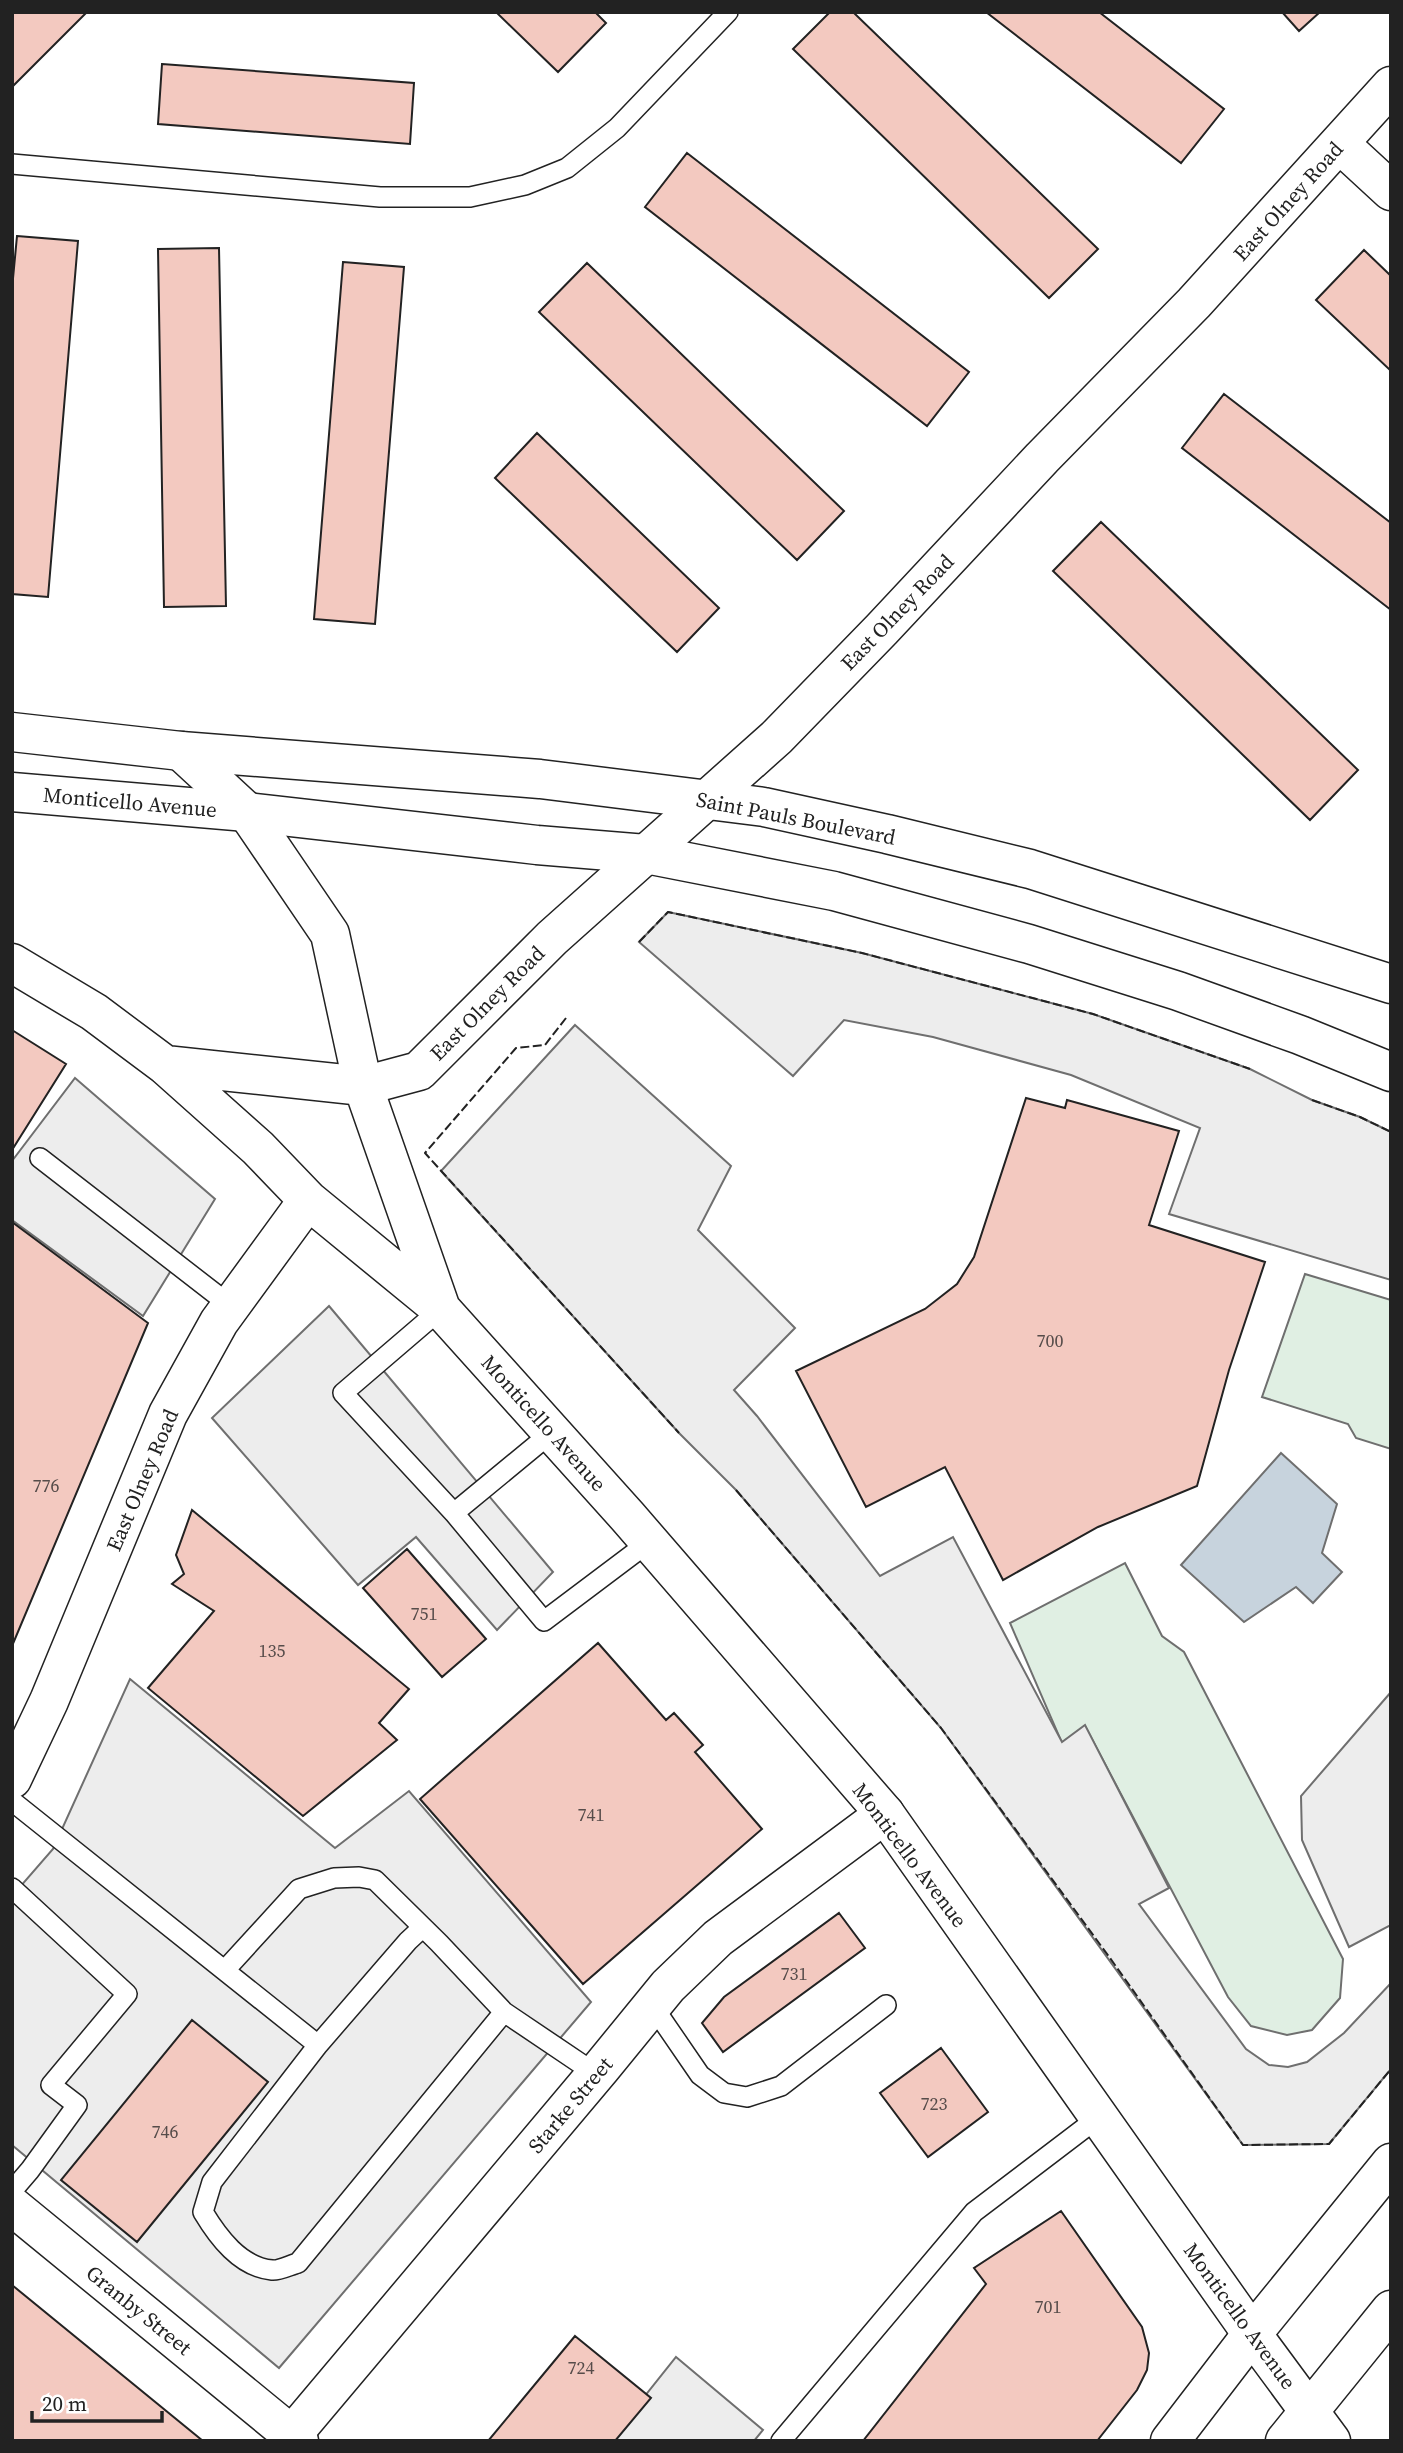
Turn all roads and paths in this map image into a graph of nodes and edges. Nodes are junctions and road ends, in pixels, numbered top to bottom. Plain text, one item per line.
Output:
1 (727, 12) edge
2 (1391, 86) edge
3 (1340, 144) junction
4 (12, 164) edge
5 (1391, 191) edge
6 (12, 732) edge
7 (181, 751) junction
8 (12, 792) edge
9 (706, 800) junction
10 (247, 812) junction
11 (646, 854) junction
12 (12, 963) edge
13 (1391, 984) edge
14 (165, 1065) junction
15 (1391, 1072) edge
16 (363, 1086) junction
17 (40, 1158) dead end
18 (308, 1200) junction
19 (231, 1306) junction
20 (441, 1308) junction
21 (551, 1433) junction
22 (454, 1513) junction
23 (649, 1542) junction
24 (12, 1779) edge
25 (12, 1801) edge
26 (885, 1814) junction
27 (12, 1888) edge
28 (422, 1928) junction
29 (225, 1970) junction
30 (652, 2005) junction
31 (886, 2005) dead end
32 (504, 2012) junction
33 (318, 2045) junction
34 (596, 2074) junction
35 (1098, 2116) junction
36 (1391, 2163) edge
37 (12, 2191) edge
38 (12, 2206) edge
39 (1391, 2310) edge
40 (1252, 2334) junction
41 (1308, 2410) junction
42 (296, 2438) edge
43 (781, 2441) edge
44 (1170, 2441) edge
45 (1285, 2441) edge
46 (1331, 2441) edge

1 - 4 lane
2 - 3 main road, East Olney Road
3 - 5 main road
3 - 9 main road, East Olney Road
6 - 7 main road
7 - 9 main road, Saint Pauls Boulevard
7 - 10 main road, Monticello Avenue
8 - 10 main road, Monticello Avenue
9 - 11 main road, East Olney Road
9 - 13 main road, Saint Pauls Boulevard
10 - 11 main road
10 - 16 main road, Monticello Avenue
11 - 15 main road
11 - 16 main road, East Olney Road
12 - 14 main road, Monticello Avenue
14 - 16 main road
14 - 18 main road, Monticello Avenue
16 - 20 main road, Monticello Avenue
17 - 19 lane
18 - 19 main road, East Olney Road
18 - 20 main road, Monticello Avenue
19 - 24 main road, East Olney Road
20 - 21 main road, Monticello Avenue
20 - 22 lane
21 - 22 lane
21 - 23 main road, Monticello Avenue
22 - 23 lane
23 - 26 main road, Monticello Avenue
25 - 29 lane
26 - 30 main road, Starke Street
26 - 35 main road, Monticello Avenue
27 - 37 lane
28 - 29 lane
28 - 32 lane
28 - 33 lane
29 - 33 lane
30 - 31 lane
30 - 34 main road, Starke Street
32 - 33 lane
32 - 34 lane
34 - 42 main road, Starke Street
35 - 40 main road, Monticello Avenue
35 - 43 lane
36 - 40 main road
38 - 42 main road, Granby Street
39 - 41 main road
40 - 41 main road, Monticello Avenue
40 - 44 main road
41 - 45 main road
41 - 46 main road, Monticello Avenue

